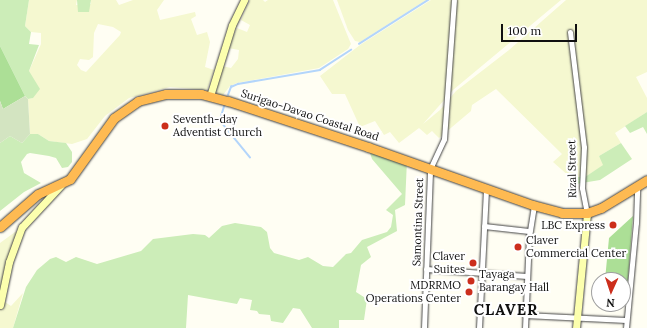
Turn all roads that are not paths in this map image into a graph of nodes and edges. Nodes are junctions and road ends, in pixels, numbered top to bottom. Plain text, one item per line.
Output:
1 (244, 0) edge
2 (454, 0) edge
3 (570, 32) dead end
4 (210, 96) junction
5 (430, 169) junction
6 (647, 180) edge
7 (61, 184) junction
8 (637, 186) junction
9 (486, 189) junction
10 (534, 206) junction
11 (587, 213) junction
12 (484, 226) junction
13 (0, 227) edge
14 (529, 231) junction
15 (426, 269) junction
16 (482, 273) junction
17 (527, 276) junction
18 (0, 305) edge
19 (525, 315) junction
20 (576, 317) junction
21 (626, 320) junction
22 (424, 328) edge
23 (479, 328) edge
24 (525, 328) edge
25 (576, 328) edge
26 (626, 328) edge

1 - 4 street
2 - 5 street, Samontina Street
3 - 11 street, Rizal Street
4 - 5 highway, Surigao-Davao Coastal Road
4 - 7 highway, Surigao-Davao Coastal Road
5 - 9 highway, Surigao-Davao Coastal Road
5 - 15 street, Samontina Street
6 - 8 highway, Surigao-Davao Coastal Road
7 - 13 highway, Surigao-Davao Coastal Road
7 - 18 street
8 - 11 highway, Surigao-Davao Coastal Road
8 - 21 street
9 - 10 highway, Surigao-Davao Coastal Road
9 - 12 street
10 - 11 highway, Surigao-Davao Coastal Road
10 - 14 street
11 - 20 street, Rizal Street
12 - 14 street
12 - 16 street
14 - 17 street
15 - 16 street
15 - 22 street, Samontina Street
16 - 17 street
16 - 23 street
17 - 19 street
19 - 20 street
19 - 24 street
20 - 21 street
20 - 25 street, Rizal Street
21 - 26 street

